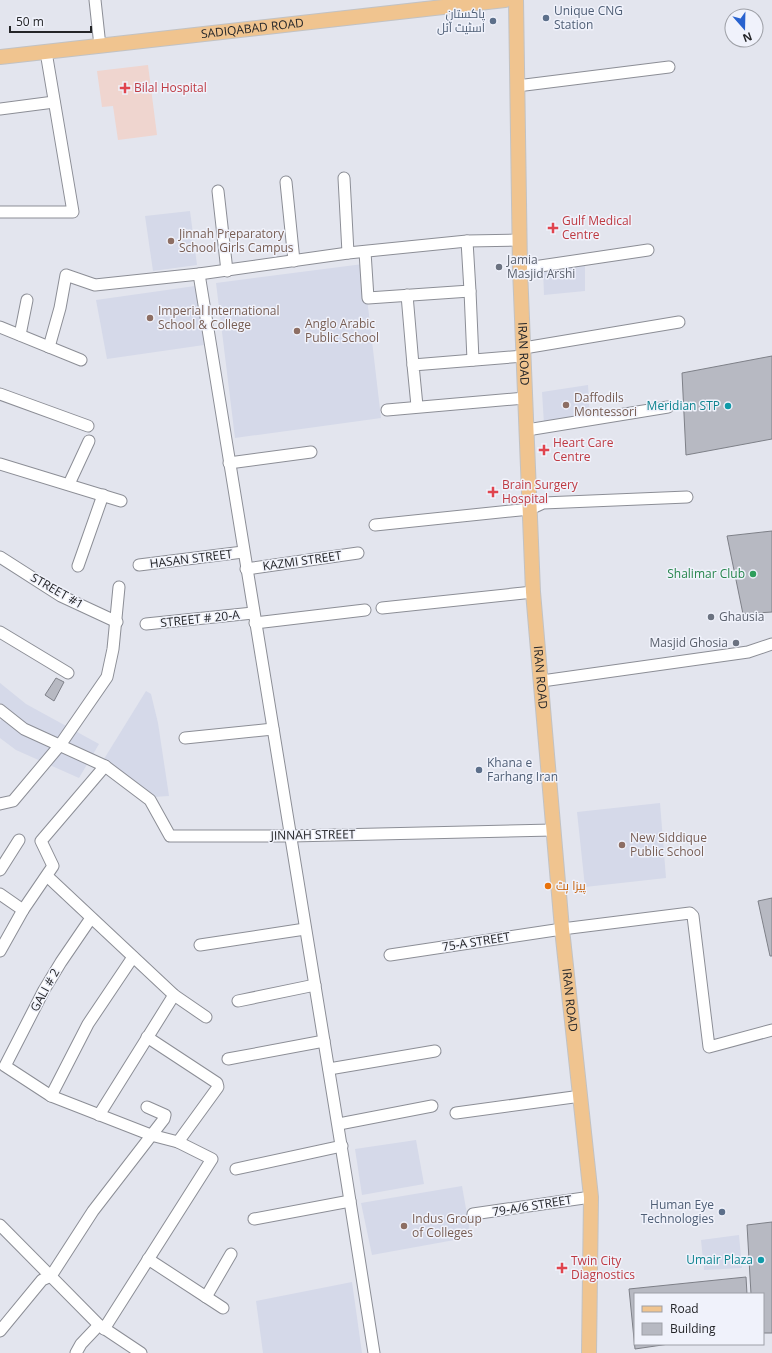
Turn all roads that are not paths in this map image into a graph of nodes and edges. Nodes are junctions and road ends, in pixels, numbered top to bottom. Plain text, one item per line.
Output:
1 (95, 0) edge
2 (505, 0) edge
3 (516, 0) edge
4 (100, 46) junction
5 (46, 52) junction
6 (0, 57) edge
7 (669, 67) dead end
8 (517, 86) junction
9 (54, 102) junction
10 (0, 109) edge
11 (344, 178) dead end
12 (286, 182) dead end
13 (218, 191) dead end
14 (0, 212) edge
15 (520, 240) junction
16 (467, 241) junction
17 (648, 250) dead end
18 (365, 252) junction
19 (348, 253) junction
20 (294, 261) junction
21 (520, 269) junction
22 (226, 271) junction
23 (199, 274) junction
24 (470, 291) junction
25 (407, 295) junction
26 (27, 300) dead end
27 (679, 322) dead end
28 (0, 327) edge
29 (20, 335) junction
30 (49, 347) junction
31 (524, 352) junction
32 (81, 360) dead end
33 (473, 360) junction
34 (413, 365) junction
35 (0, 394) edge
36 (525, 398) junction
37 (418, 406) junction
38 (668, 407) dead end
39 (387, 410) dead end
40 (88, 426) dead end
41 (527, 430) junction
42 (89, 441) dead end
43 (311, 452) dead end
44 (229, 463) junction
45 (0, 464) edge
46 (69, 484) junction
47 (103, 495) junction
48 (687, 497) dead end
49 (121, 501) dead end
50 (530, 509) junction
51 (376, 525) dead end
52 (243, 552) junction
53 (358, 554) dead end
54 (0, 557) edge
55 (139, 565) dead end
56 (78, 566) dead end
57 (246, 569) junction
58 (119, 587) dead end
59 (533, 592) junction
60 (382, 608) dead end
61 (365, 610) dead end
62 (254, 618) junction
63 (117, 622) junction
64 (146, 624) dead end
65 (0, 632) edge
66 (772, 644) edge
67 (68, 673) dead end
68 (542, 681) junction
69 (0, 710) edge
70 (273, 729) junction
71 (185, 738) dead end
72 (60, 745) junction
73 (104, 766) junction
74 (0, 804) edge
75 (553, 830) junction
76 (291, 836) junction
77 (19, 840) dead end
78 (0, 870) edge
79 (47, 876) junction
80 (0, 894) edge
81 (24, 910) junction
82 (91, 918) junction
83 (562, 929) junction
84 (305, 930) junction
85 (200, 945) dead end
86 (0, 951) edge
87 (390, 955) dead end
88 (133, 957) junction
89 (315, 985) junction
90 (174, 995) junction
91 (238, 1001) dead end
92 (206, 1017) dead end
93 (772, 1030) edge
94 (147, 1037) junction
95 (324, 1041) junction
96 (435, 1051) dead end
97 (228, 1059) dead end
98 (329, 1069) junction
99 (51, 1096) junction
100 (581, 1096) junction
101 (432, 1106) dead end
102 (147, 1107) dead end
103 (456, 1114) dead end
104 (100, 1115) junction
105 (339, 1124) junction
106 (151, 1135) junction
107 (178, 1142) junction
108 (342, 1146) junction
109 (236, 1169) dead end
110 (591, 1197) junction
111 (350, 1201) junction
112 (473, 1214) dead end
113 (254, 1219) dead end
114 (0, 1225) edge
115 (231, 1254) dead end
116 (148, 1259) junction
117 (51, 1276) junction
118 (206, 1296) junction
119 (223, 1308) dead end
120 (101, 1327) junction
121 (0, 1331) edge
122 (76, 1353) edge
123 (141, 1353) edge
124 (374, 1353) edge
125 (589, 1353) edge

1 - 4 street
2 - 4 main road, SADIQABAD ROAD
3 - 8 main road, IRAN ROAD
4 - 5 main road, SADIQABAD ROAD
5 - 6 main road, SADIQABAD ROAD
5 - 9 street
7 - 8 street
8 - 15 main road, IRAN ROAD
9 - 10 street
9 - 14 street
11 - 19 street
12 - 20 street
13 - 22 street
15 - 16 street
15 - 21 main road, IRAN ROAD
16 - 18 street
16 - 24 street
17 - 21 street
18 - 19 street
18 - 25 street
19 - 20 street
20 - 22 street
21 - 31 main road, IRAN ROAD
22 - 23 street
23 - 30 street
23 - 44 street
24 - 25 street
24 - 33 street
25 - 34 street
26 - 29 street
27 - 31 street
28 - 29 street
29 - 30 street
30 - 32 street
31 - 33 street
31 - 36 main road, IRAN ROAD
33 - 34 street
34 - 37 street
35 - 40 street
36 - 37 street
36 - 41 main road, IRAN ROAD
37 - 39 street
38 - 41 street
41 - 50 main road, IRAN ROAD
42 - 46 street
43 - 44 street
44 - 52 street
45 - 46 street
46 - 47 street
47 - 49 street
47 - 56 street
48 - 50 street
50 - 51 street
50 - 59 main road, IRAN ROAD
52 - 55 street, HASAN STREET
52 - 57 street
53 - 57 street, KAZMI STREET
54 - 63 street, STREET #1
57 - 62 street
58 - 63 street
59 - 60 street
59 - 68 main road, IRAN ROAD
61 - 62 street, STREET # 20-A
62 - 64 street, STREET # 20-A
62 - 70 street
63 - 72 street
65 - 67 street
66 - 68 street
68 - 75 main road, IRAN ROAD
69 - 72 street
70 - 71 street
70 - 76 street
72 - 73 street
72 - 74 street
73 - 76 street, JINNAH STREET
73 - 79 street
75 - 76 street, JINNAH STREET
75 - 83 main road, IRAN ROAD
76 - 84 street
77 - 78 street
79 - 81 street
79 - 82 street
80 - 81 street
81 - 86 street
82 - 88 street
82 - 99 street, GALI # 2
83 - 87 street, 75-A STREET
83 - 93 street, 75-A STREET
83 - 100 main road, IRAN ROAD
84 - 85 street
84 - 89 street
88 - 90 street
88 - 99 street
89 - 91 street
89 - 95 street
90 - 92 street
90 - 94 street
94 - 104 street
94 - 107 street
95 - 97 street
95 - 98 street
96 - 98 street
98 - 105 street
99 - 104 street
100 - 103 street
100 - 110 main road, IRAN ROAD
101 - 105 street
102 - 106 street
104 - 106 street
105 - 108 street
106 - 107 street
106 - 117 street
107 - 116 street
108 - 109 street
108 - 111 street
110 - 112 street, 79-A/6 STREET
110 - 125 main road, IRAN ROAD
111 - 113 street
111 - 124 street
114 - 117 street
115 - 118 street
116 - 118 street
116 - 120 street
117 - 120 street
117 - 121 street
118 - 119 street
120 - 122 street
120 - 123 street

